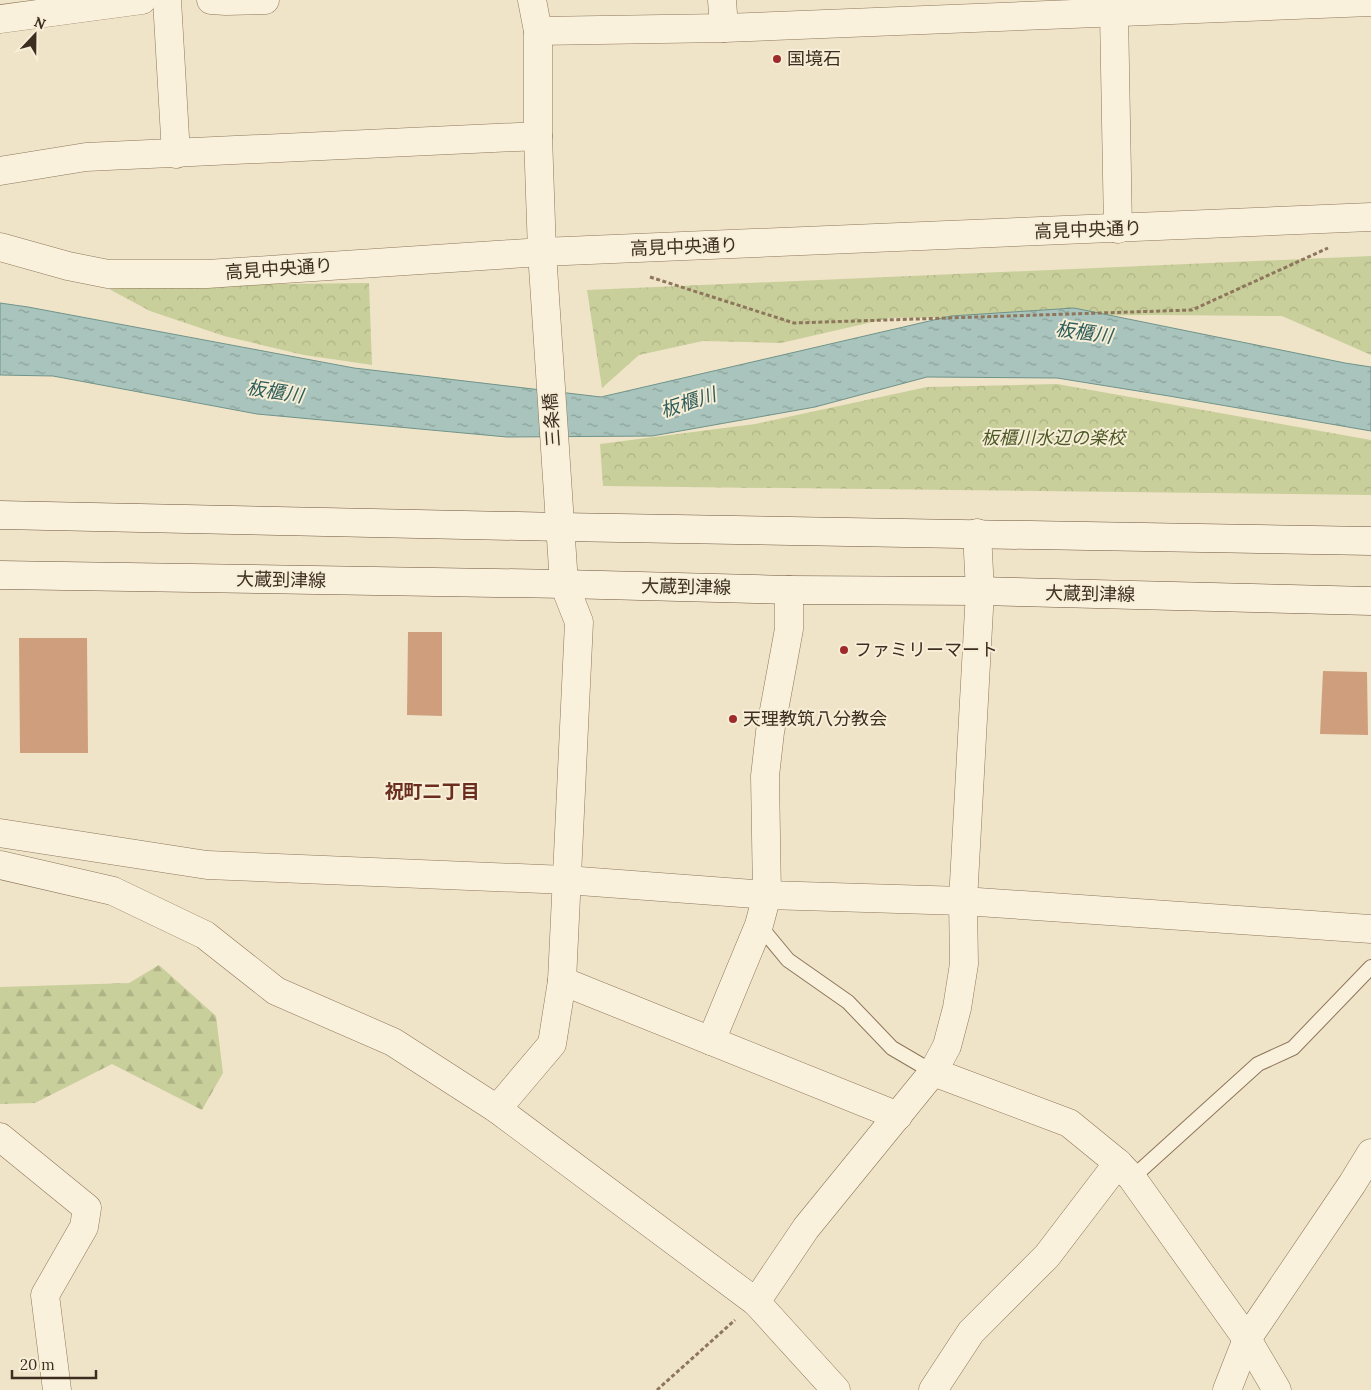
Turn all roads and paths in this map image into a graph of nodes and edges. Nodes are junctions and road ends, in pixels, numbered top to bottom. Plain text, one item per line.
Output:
1 (142, 0) edge
2 (167, 0) edge
3 (221, 0) edge
4 (265, 0) edge
5 (532, 0) edge
6 (722, 0) edge
7 (1371, 2) edge
8 (1114, 13) junction
9 (0, 19) edge
10 (724, 28) junction
11 (538, 32) junction
12 (538, 136) junction
13 (176, 154) junction
14 (0, 171) edge
15 (1371, 217) edge
16 (1118, 229) junction
17 (1335, 245) dead end
18 (0, 247) edge
19 (542, 252) junction
20 (646, 276) dead end
21 (0, 515) edge
22 (560, 527) junction
23 (977, 533) junction
24 (1371, 541) edge
25 (0, 575) edge
26 (564, 584) junction
27 (789, 590) junction
28 (980, 591) junction
29 (1371, 601) edge
30 (0, 833) edge
31 (0, 865) edge
32 (566, 880) junction
33 (767, 895) junction
34 (963, 901) junction
35 (759, 925) junction
36 (1371, 929) edge
37 (1371, 967) edge
38 (562, 980) junction
39 (711, 1041) junction
40 (933, 1072) junction
41 (497, 1109) junction
42 (898, 1116) junction
43 (0, 1137) edge
44 (1371, 1152) edge
45 (1125, 1170) junction
46 (756, 1302) junction
47 (1247, 1339) junction
48 (57, 1390) edge
49 (657, 1390) edge
50 (836, 1390) edge
51 (933, 1390) edge
52 (1226, 1390) edge
53 (1277, 1390) edge

1 - 9 street
2 - 13 street
3 - 4 street
5 - 11 street, 三条橋
6 - 10 street
7 - 8 street
8 - 10 street
8 - 16 street
10 - 11 street
11 - 12 street, 三条橋
12 - 13 street
12 - 19 street, 三条橋
13 - 14 street
15 - 16 street, 高見中央通り
16 - 19 street, 高見中央通り
17 - 20 path
18 - 19 street, 高見中央通り
19 - 22 street, 三条橋
21 - 22 street
22 - 23 street
22 - 26 street, 三条橋
23 - 24 street
23 - 28 street
25 - 26 street, 大蔵到津線
26 - 27 street, 大蔵到津線
26 - 32 street, 三条橋
27 - 28 street, 大蔵到津線
27 - 33 street
28 - 29 street, 大蔵到津線
28 - 34 street
30 - 32 street
31 - 41 street
32 - 33 street
32 - 38 street, 三条橋
33 - 34 street
33 - 35 street
34 - 36 street
34 - 40 street
35 - 39 street
35 - 40 lane
37 - 45 lane
38 - 39 street
38 - 41 street, 三条橋
39 - 42 street
40 - 42 street
40 - 45 street
41 - 46 street
42 - 46 street
43 - 48 street
44 - 47 street
45 - 47 street
45 - 51 street
46 - 49 path
46 - 50 street
47 - 52 street
47 - 53 street

